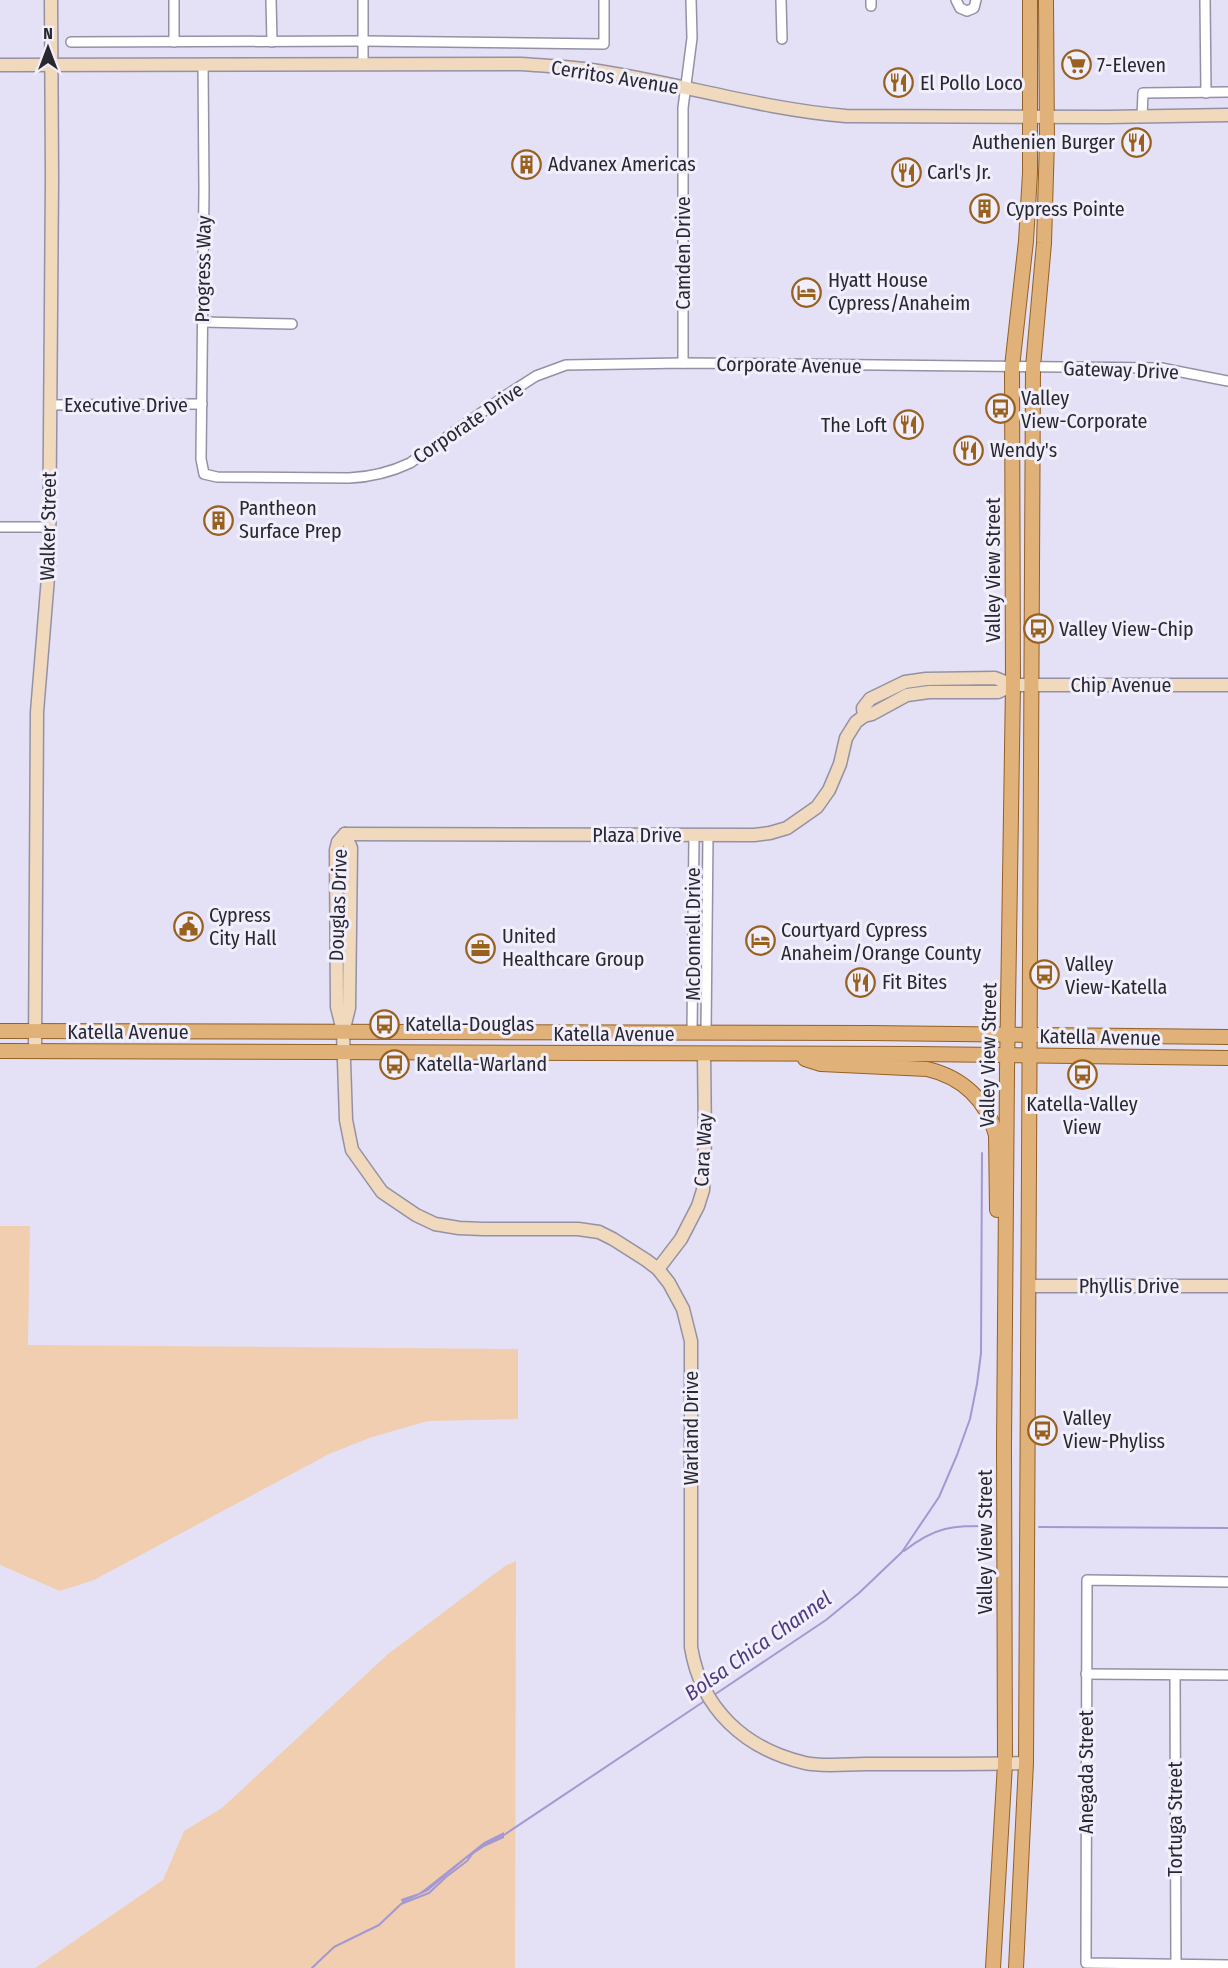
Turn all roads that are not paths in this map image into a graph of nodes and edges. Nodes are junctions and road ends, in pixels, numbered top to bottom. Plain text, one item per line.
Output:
1 (51, 0) edge
2 (174, 0) edge
3 (272, 0) edge
4 (363, 0) edge
5 (604, 0) edge
6 (691, 0) edge
7 (781, 0) edge
8 (956, 0) edge
9 (976, 0) edge
10 (1030, 0) edge
11 (1046, 0) edge
12 (1205, 0) edge
13 (782, 39) dead end
14 (364, 41) junction
15 (71, 42) dead end
16 (174, 42) junction
17 (272, 42) junction
18 (363, 63) junction
19 (202, 64) junction
20 (0, 65) edge
21 (52, 65) junction
22 (685, 89) junction
23 (1228, 92) edge
24 (1206, 93) junction
25 (1228, 115) edge
26 (1030, 117) junction
27 (1046, 117) junction
28 (1142, 117) junction
29 (203, 322) junction
30 (292, 324) dead end
31 (682, 363) junction
32 (566, 365) joint
33 (1012, 367) junction
34 (1033, 367) junction
35 (1228, 381) edge
36 (202, 404) junction
37 (51, 405) junction
38 (204, 474) joint
39 (0, 526) edge
40 (49, 527) junction
41 (1013, 685) junction
42 (1031, 685) junction
43 (1228, 685) edge
44 (345, 834) joint
45 (694, 835) junction
46 (708, 835) junction
47 (0, 1030) edge
48 (35, 1031) junction
49 (343, 1032) junction
50 (699, 1033) junction
51 (734, 1033) junction
52 (1008, 1036) junction
53 (1030, 1036) junction
54 (1228, 1037) edge
55 (0, 1051) edge
56 (35, 1051) junction
57 (343, 1052) junction
58 (683, 1054) junction
59 (704, 1054) junction
60 (789, 1054) junction
61 (1007, 1056) junction
62 (1030, 1056) junction
63 (1228, 1058) edge
64 (658, 1269) junction
65 (1005, 1276) junction
66 (1029, 1286) junction
67 (1228, 1286) edge
68 (1228, 1582) edge
69 (1086, 1674) junction
70 (1175, 1675) junction
71 (1228, 1675) edge
72 (1026, 1763) junction
73 (1005, 1764) junction
74 (1176, 1964) junction
75 (1222, 1966) edge
76 (993, 1968) edge
77 (1016, 1968) edge

1 - 21 street, Walker Street
2 - 16 street
3 - 17 street
4 - 14 street
5 - 14 street
6 - 22 street, Camden Drive
7 - 13 street
8 - 9 street
10 - 26 main road, Valley View Street
11 - 27 main road, Valley View Street
12 - 24 street
14 - 17 street
14 - 18 street
15 - 16 street
16 - 17 street
18 - 19 street, Cerritos Avenue
18 - 22 street, Cerritos Avenue
19 - 21 street, Cerritos Avenue
19 - 29 street, Progress Way
20 - 21 street, Cerritos Avenue
21 - 37 street, Walker Street
22 - 26 street, Cerritos Avenue
22 - 31 street, Camden Drive
23 - 24 street
24 - 28 street
25 - 28 street, Cerritos Avenue
26 - 27 street, Cerritos Avenue
26 - 33 main road, Valley View Street
27 - 28 street, Cerritos Avenue
27 - 34 main road, Valley View Street
29 - 30 street
29 - 36 street, Progress Way
31 - 32 street, Corporate Avenue
31 - 33 street, Corporate Avenue
32 - 38 street, Corporate Drive
33 - 34 street, Gateway Drive
33 - 41 main road, Valley View Street
34 - 35 street, Gateway Drive
34 - 42 main road, Valley View Street
36 - 37 street, Executive Drive
36 - 38 street, Progress Way
37 - 40 street, Walker Street
39 - 40 street
40 - 48 street, Walker Street
41 - 42 street, Chip Avenue
41 - 46 street, Plaza Drive
41 - 52 main road, Valley View Street
42 - 43 street, Chip Avenue
42 - 53 main road, Valley View Street
44 - 45 street, Plaza Drive
44 - 49 street, Douglas Drive
45 - 46 street, Plaza Drive
45 - 50 street, McDonnell Drive
46 - 50 street, McDonnell Drive
47 - 48 main road, Katella Avenue
48 - 49 main road, Katella Avenue
48 - 56 street, Walker Street
49 - 50 main road, Katella Avenue
49 - 57 street, Douglas Drive
50 - 51 main road, Katella Avenue
50 - 58 main road
51 - 52 main road, Katella Avenue
51 - 59 main road
52 - 53 main road, Katella Avenue
52 - 61 main road, Valley View Street
53 - 54 main road, Katella Avenue
53 - 62 main road, Valley View Street
55 - 56 main road, Katella Avenue
56 - 57 main road, Katella Avenue
57 - 58 main road, Katella Avenue
57 - 64 street, Warland Drive
58 - 59 main road, Katella Avenue
59 - 60 main road, Katella Avenue
59 - 64 street, Cara Way
60 - 61 main road, Katella Avenue
60 - 65 main road
61 - 62 main road, Katella Avenue
61 - 65 main road, Valley View Street
62 - 63 main road, Katella Avenue
62 - 66 main road, Valley View Street
64 - 73 street, Warland Drive
65 - 73 main road, Valley View Street
66 - 67 street, Phyllis Drive
66 - 72 main road, Valley View Street
68 - 69 street, Anegada Street
69 - 70 street
69 - 74 street, Anegada Street
70 - 71 street
70 - 74 street, Tortuga Street
72 - 73 street, Warland Drive
72 - 77 main road, Valley View Street
73 - 76 main road, Valley View Street
74 - 75 street

